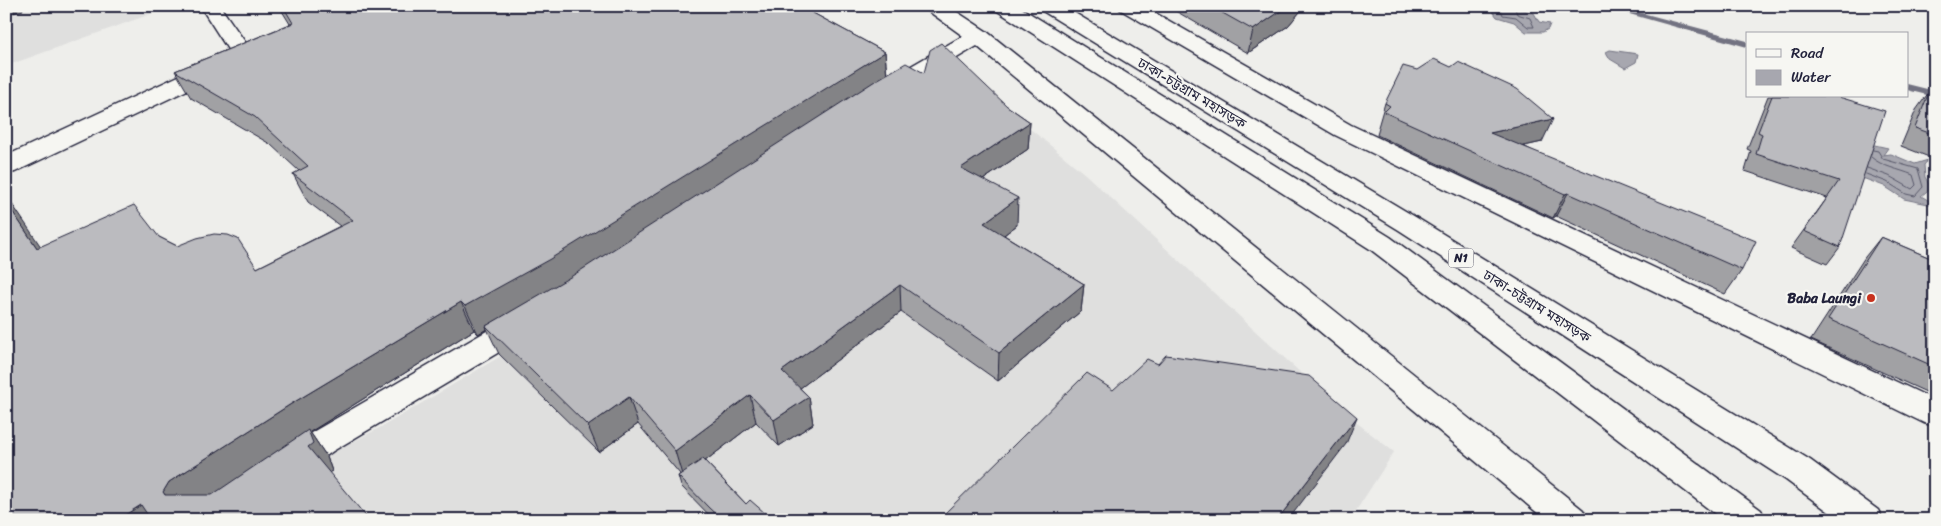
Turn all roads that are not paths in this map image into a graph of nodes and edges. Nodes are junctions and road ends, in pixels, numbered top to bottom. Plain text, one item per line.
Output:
1 (214, 6) edge
2 (934, 6) edge
3 (1003, 6) edge
4 (1048, 6) edge
5 (1128, 6) edge
6 (978, 36) junction
7 (868, 101) edge
8 (6, 166) edge
9 (545, 310) edge
10 (1935, 414) edge
11 (264, 481) edge
12 (1571, 520) edge
13 (1749, 520) edge
14 (1866, 520) edge

1 - 8 main road
2 - 6 main road
3 - 13 main road, ঢাকা-চট্টগ্রাম মহাসড়ক
4 - 14 main road, ঢাকা-চট্টগ্রাম মহাসড়ক / N1
5 - 10 main road
6 - 7 main road
6 - 12 main road
9 - 11 main road

